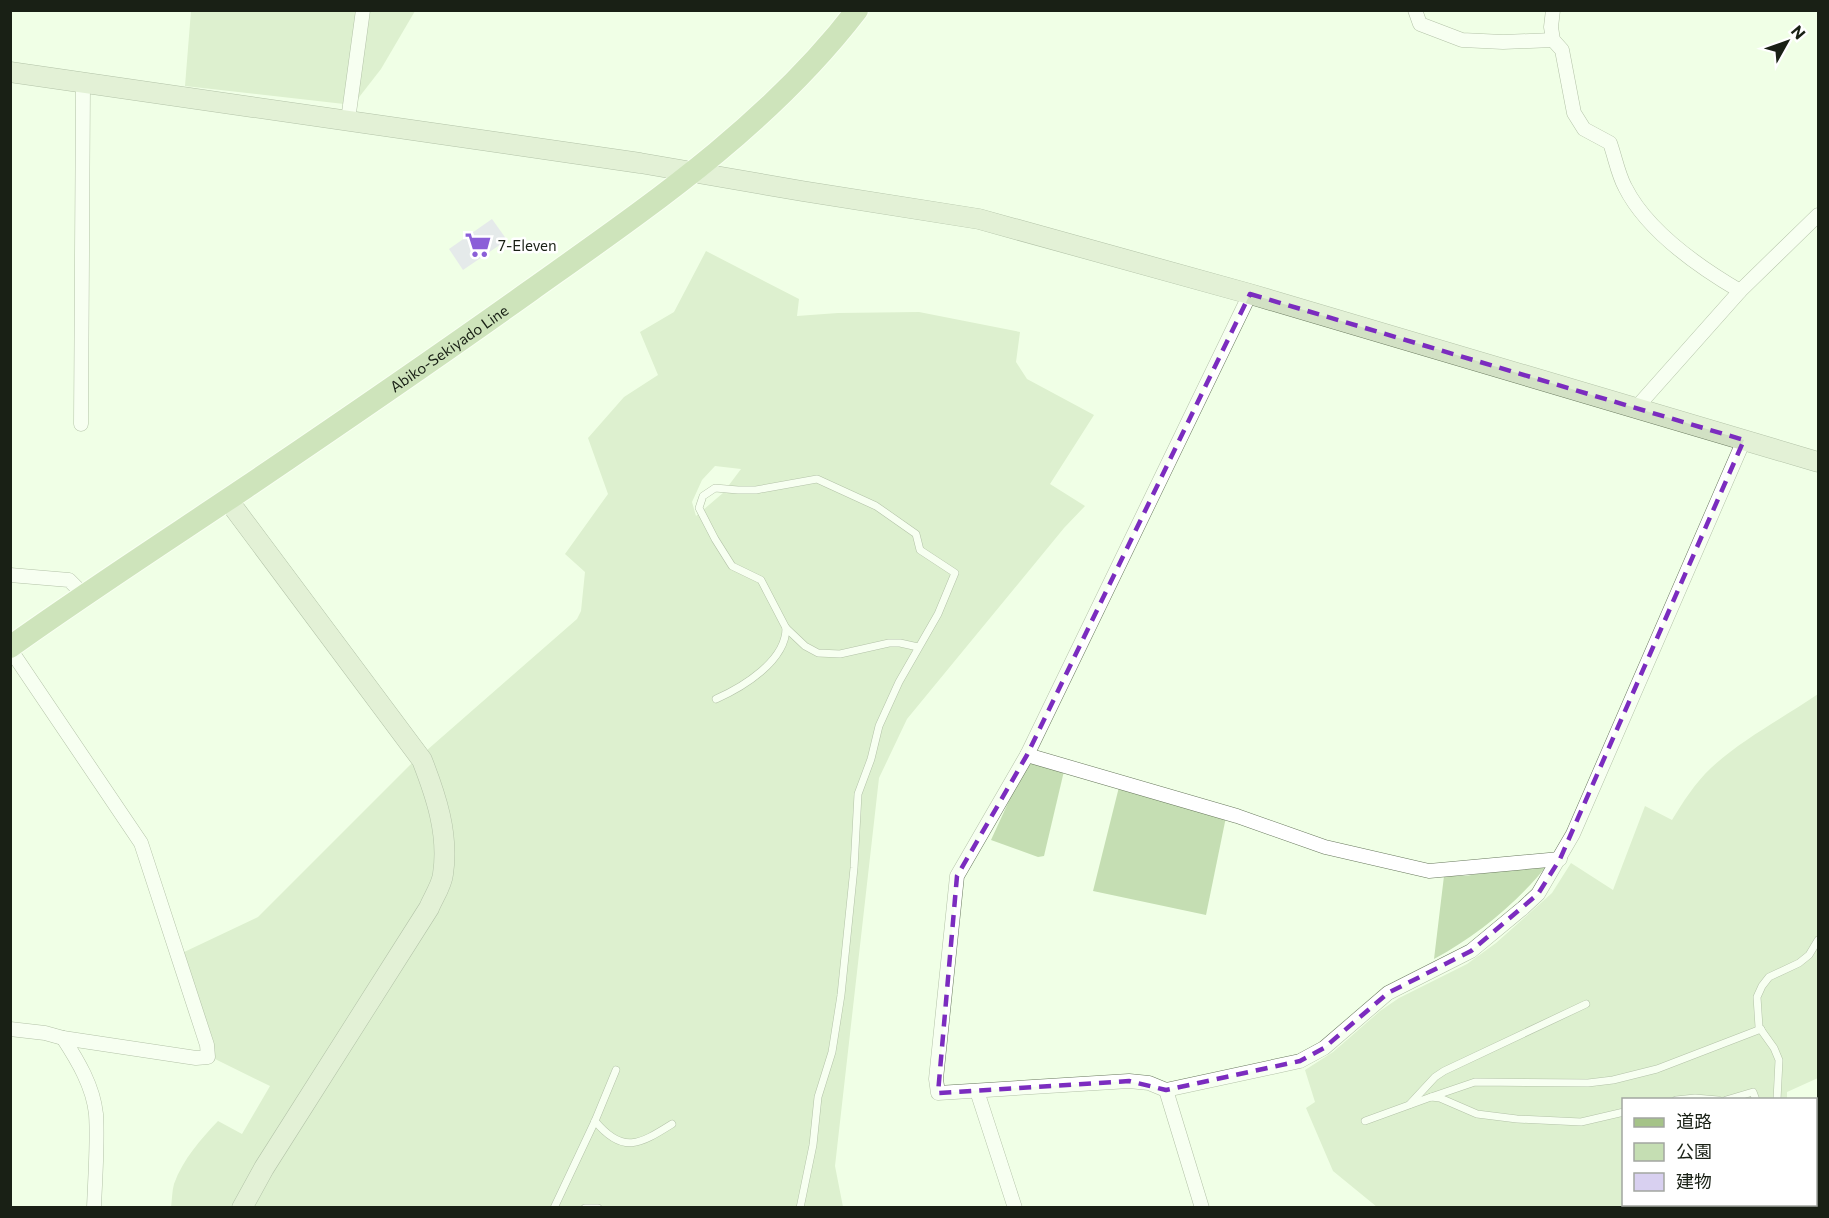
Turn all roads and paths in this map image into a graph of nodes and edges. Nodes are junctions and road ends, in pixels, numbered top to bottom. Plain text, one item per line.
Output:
1 (363, 10) edge
2 (857, 10) edge
3 (1415, 10) edge
4 (1553, 10) edge
5 (1553, 40) junction
6 (10, 72) edge
7 (83, 83) junction
8 (348, 120) junction
9 (695, 172) junction
10 (1818, 215) edge
11 (1740, 291) junction
12 (1250, 294) junction
13 (1636, 408) junction
14 (81, 424) dead end
15 (1744, 440) junction
16 (1818, 462) edge
17 (228, 500) junction
18 (10, 575) edge
19 (84, 595) junction
20 (786, 628) junction
21 (10, 648) edge
22 (918, 648) junction
23 (716, 699) dead end
24 (1027, 755) junction
25 (1560, 859) junction
26 (1818, 940) edge
27 (1586, 1004) dead end
28 (10, 1029) edge
29 (1761, 1029) junction
30 (63, 1038) junction
31 (616, 1070) dead end
32 (1167, 1090) junction
33 (977, 1091) junction
34 (1431, 1097) junction
35 (1733, 1098) edge
36 (1755, 1098) edge
37 (1777, 1098) edge
38 (1408, 1106) junction
39 (1622, 1112) edge
40 (595, 1121) junction
41 (1365, 1121) dead end
42 (672, 1124) dead end
43 (94, 1208) edge
44 (242, 1208) edge
45 (554, 1208) edge
46 (585, 1208) edge
47 (598, 1208) edge
48 (800, 1208) edge
49 (1015, 1208) edge
50 (1202, 1208) edge

1 - 8 street
2 - 9 main road, Abiko-Sekiyado Line
3 - 5 street
4 - 5 street
5 - 11 street
6 - 7 street
7 - 8 street
7 - 14 street
8 - 9 street
9 - 12 street
9 - 17 main road, Abiko-Sekiyado Line
10 - 11 street
11 - 13 street
12 - 13 street
12 - 24 street
13 - 15 street
15 - 16 street
15 - 25 street
17 - 19 main road, Abiko-Sekiyado Line
17 - 44 street
18 - 19 street
19 - 21 main road, Abiko-Sekiyado Line
20 - 22 lane
20 - 22 lane
20 - 23 lane
21 - 30 street
22 - 48 lane
24 - 25 street
24 - 33 street
25 - 32 street
26 - 29 lane
27 - 38 lane
28 - 30 street
29 - 34 lane
29 - 37 lane
30 - 43 street
31 - 40 lane
32 - 33 street
32 - 50 street
33 - 49 street
34 - 38 lane
34 - 39 lane
35 - 36 lane
38 - 41 lane
40 - 42 lane
40 - 45 lane
46 - 47 lane

